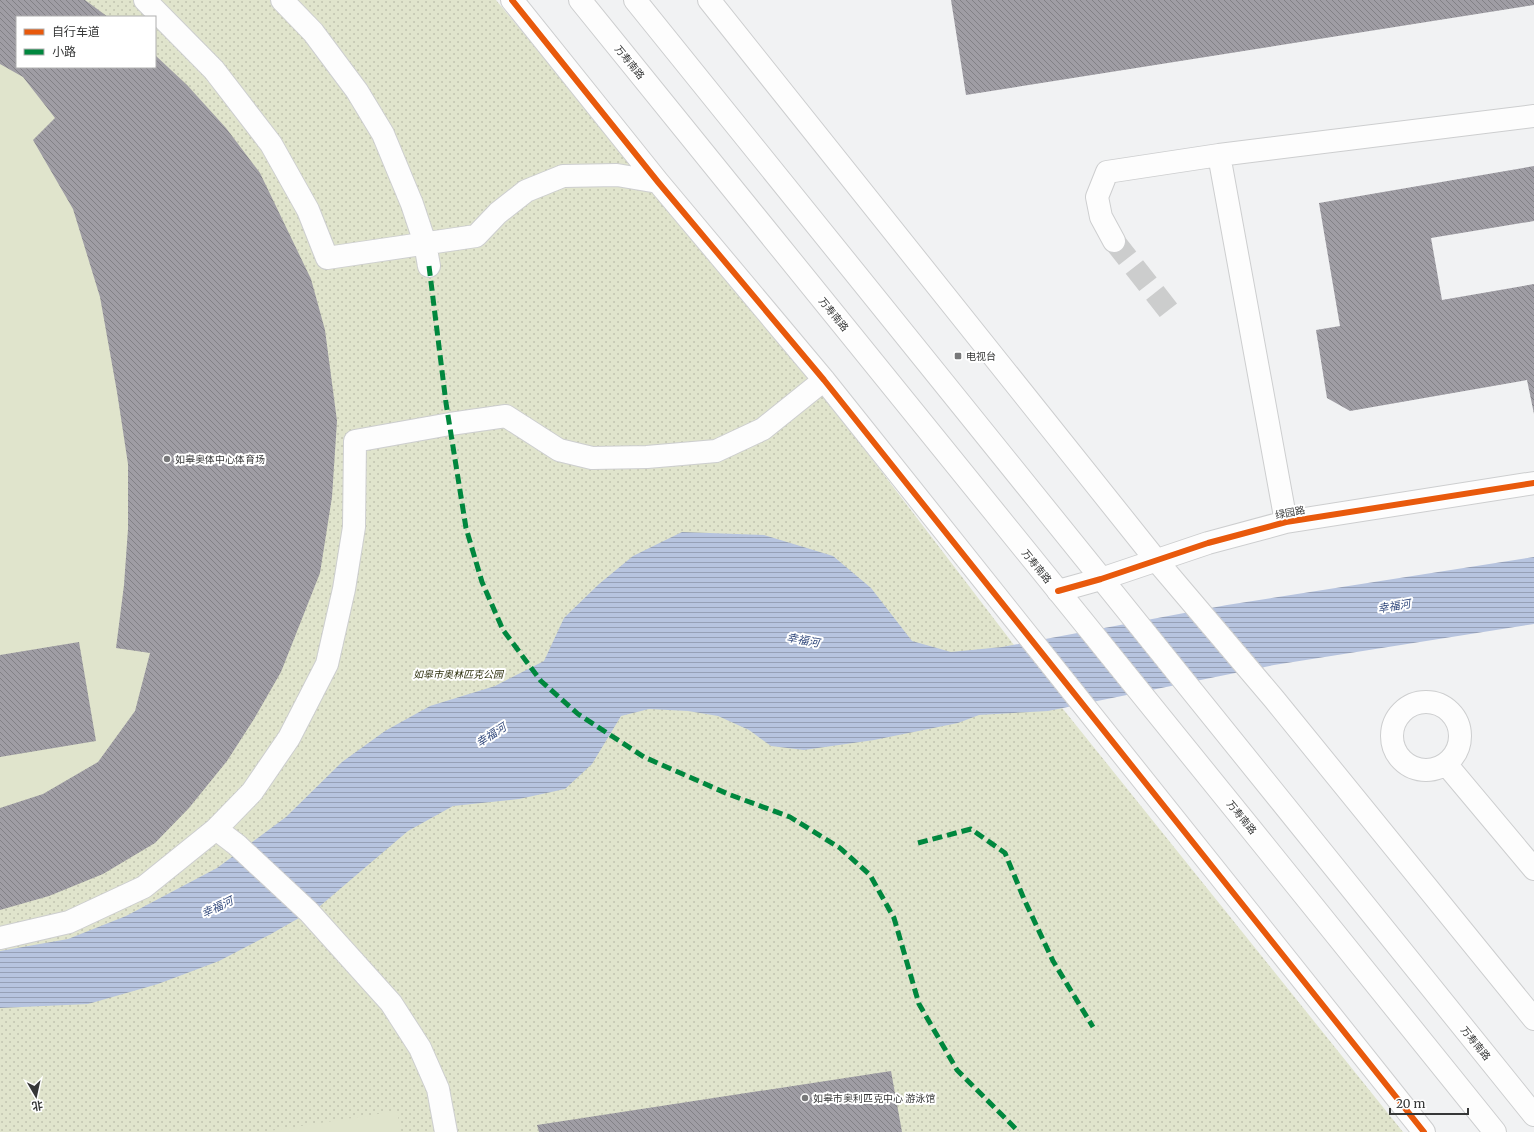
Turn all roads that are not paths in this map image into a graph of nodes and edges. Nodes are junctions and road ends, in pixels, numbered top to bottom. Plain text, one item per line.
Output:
1 (145, 0) edge
2 (282, 0) edge
3 (512, 0) edge
4 (580, 0) edge
5 (635, 0) edge
6 (709, 0) edge
7 (1534, 116) edge
8 (1219, 155) junction
9 (658, 182) junction
10 (1114, 241) tunnel mouth
11 (425, 243) junction
12 (429, 266) dead end
13 (824, 380) junction
14 (1534, 483) edge
15 (1286, 522) junction
16 (1156, 560) junction
17 (1101, 579) junction
18 (1058, 591) junction
19 (1446, 764) dead end
20 (216, 829) junction
21 (1534, 869) edge
22 (0, 938) edge
23 (1534, 1019) edge
24 (1534, 1115) edge
25 (446, 1132) edge
26 (1424, 1132) edge
27 (1494, 1132) edge

1 - 11 street
2 - 11 street
3 - 9 street
4 - 18 street, 万寿南路
5 - 17 street, 万寿南路
6 - 16 street
7 - 8 street
8 - 10 street
8 - 15 street
9 - 11 street
9 - 13 street
11 - 12 street
13 - 20 street
13 - 26 street
14 - 15 street, 绿园路
15 - 16 street, 绿园路
16 - 17 street, 绿园路
16 - 23 street
17 - 18 street, 绿园路
17 - 24 street, 万寿南路
18 - 27 street, 万寿南路
19 - 21 street
20 - 22 street
20 - 25 street

